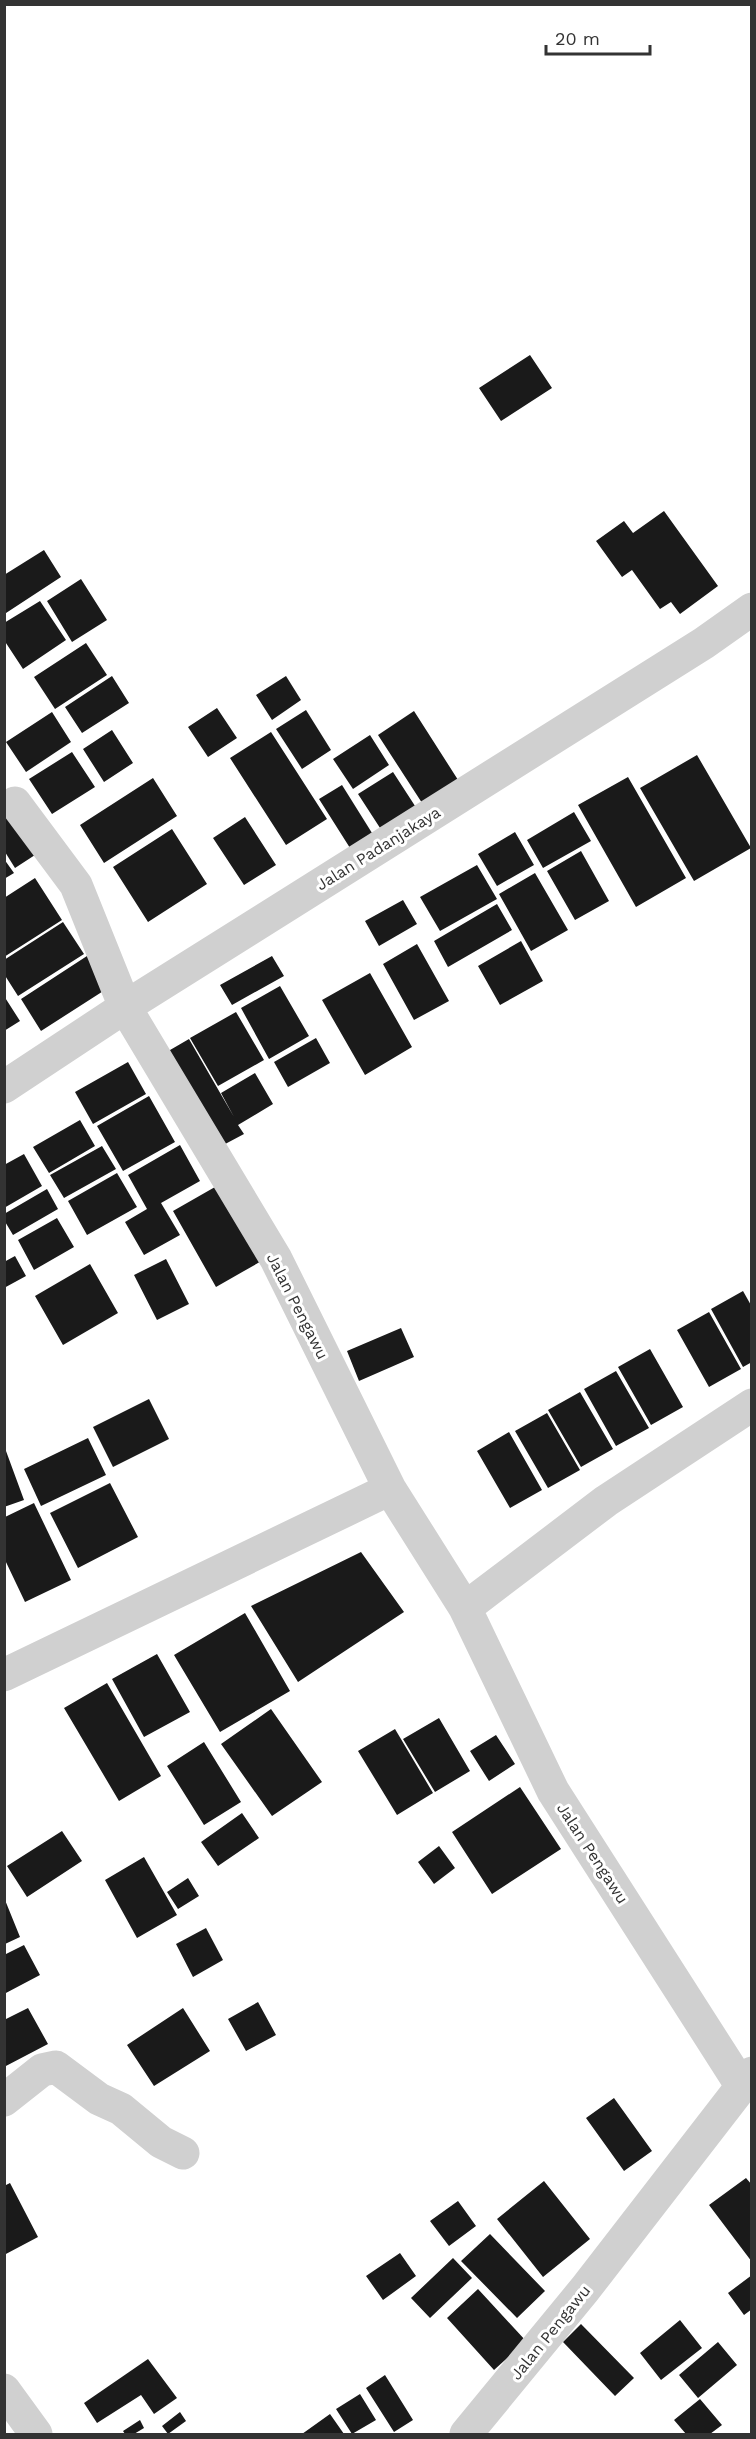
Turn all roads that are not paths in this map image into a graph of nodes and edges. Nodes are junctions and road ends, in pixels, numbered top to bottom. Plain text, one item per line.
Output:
1 (752, 609) edge
2 (15, 802) dead end
3 (125, 1007) junction
4 (4, 1087) edge
5 (752, 1406) edge
6 (390, 1489) junction
7 (465, 1608) junction
8 (4, 1675) edge
9 (746, 2079) edge
10 (4, 2100) edge
11 (183, 2153) dead end
12 (4, 2390) edge
13 (36, 2434) edge
14 (466, 2434) edge

1 - 3 street, Jalan Padanjakaya
2 - 3 street, Jalan Pengawu
3 - 4 street, Jalan Padanjakaya
3 - 6 street, Jalan Pengawu
5 - 7 street
6 - 7 street, Jalan Pengawu
6 - 8 street
7 - 9 street, Jalan Pengawu
9 - 14 street, Jalan Pengawu
10 - 11 street
12 - 13 street

